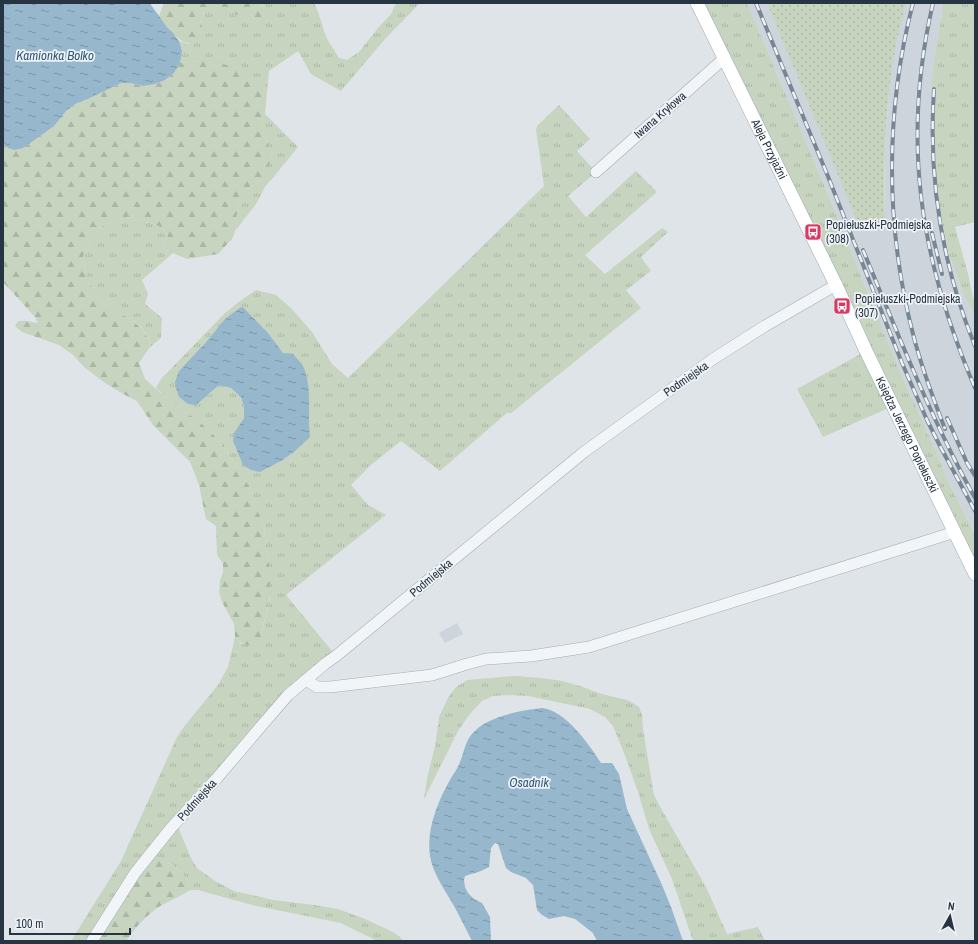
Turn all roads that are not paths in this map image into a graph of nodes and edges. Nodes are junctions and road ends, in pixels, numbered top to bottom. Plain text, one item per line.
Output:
1 (697, 3) edge
2 (725, 59) junction
3 (596, 172) dead end
4 (838, 290) junction
5 (955, 532) junction
6 (975, 574) edge
7 (306, 680) junction
8 (92, 941) edge

1 - 2 main road, Aleja Przyjaźni
2 - 3 street, Iwana Kryłowa
2 - 4 main road, Aleja Przyjaźni
4 - 5 main road, Księdza Jerzego Popiełuszki
4 - 7 street, Podmiejska
5 - 6 main road, Księdza Jerzego Popiełuszki
5 - 7 street
7 - 8 street, Podmiejska

